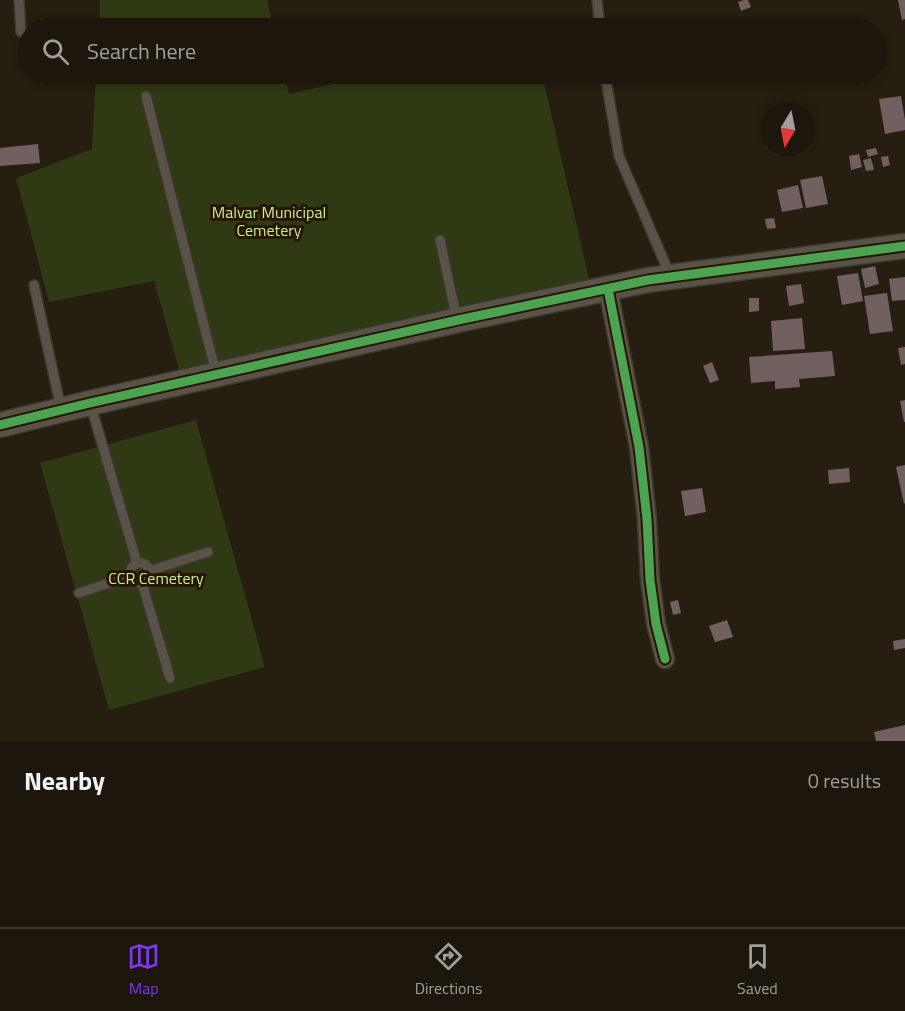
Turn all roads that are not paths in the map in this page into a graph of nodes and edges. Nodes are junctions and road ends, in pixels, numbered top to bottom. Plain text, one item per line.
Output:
1 (19, 0) edge
2 (597, 0) edge
3 (20, 18) edge
4 (599, 18) edge
5 (606, 84) edge
6 (146, 96) dead end
7 (440, 240) dead end
8 (905, 246) edge
9 (671, 277) junction
10 (34, 285) dead end
11 (608, 289) junction
12 (458, 320) junction
13 (217, 375) junction
14 (90, 403) junction
15 (61, 411) junction
16 (0, 425) edge
17 (208, 552) dead end
18 (137, 564) junction
19 (149, 571) junction
20 (130, 576) junction
21 (142, 583) junction
22 (79, 593) dead end
23 (665, 659) dead end
24 (170, 678) dead end

1 - 3 lane
2 - 4 lane
5 - 9 lane
6 - 13 lane
7 - 12 lane
8 - 9 street
9 - 11 street
10 - 15 lane
11 - 12 street
11 - 23 street
12 - 13 street
13 - 14 street
14 - 15 street
14 - 18 lane
15 - 16 street
17 - 19 lane
18 - 19 lane
18 - 20 lane
19 - 21 lane
20 - 21 lane
20 - 22 lane
21 - 24 lane

